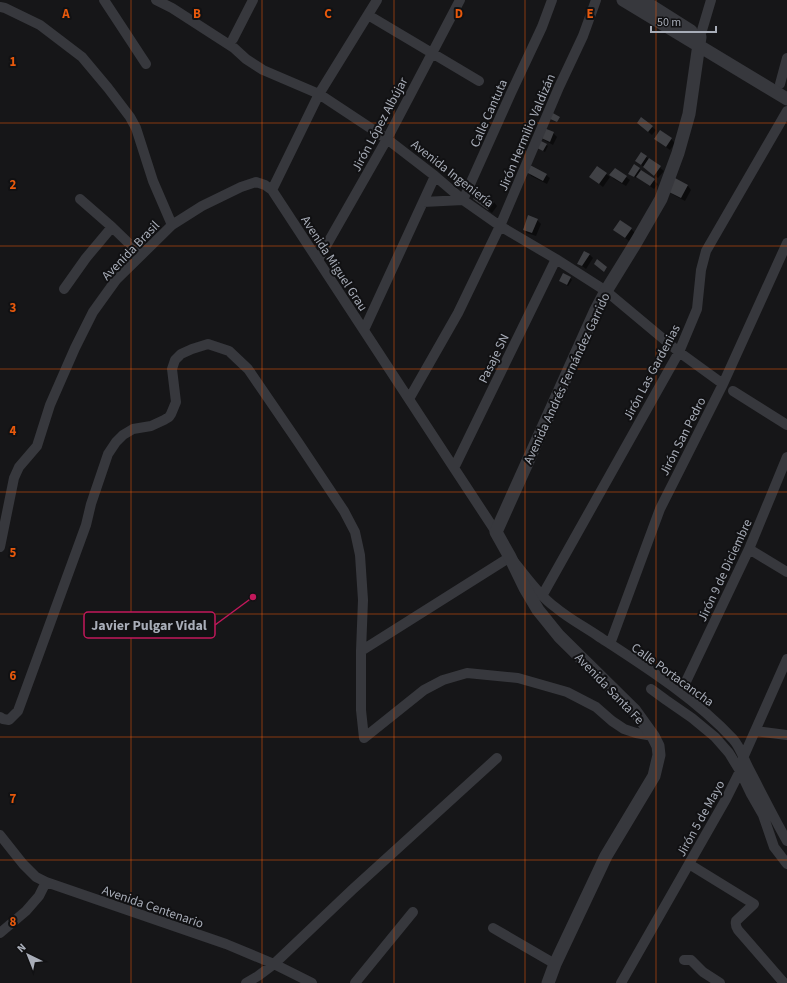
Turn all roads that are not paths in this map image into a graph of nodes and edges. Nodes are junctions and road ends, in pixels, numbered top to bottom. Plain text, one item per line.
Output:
1 (104, 0) edge
2 (156, 0) edge
3 (253, 0) edge
4 (377, 0) edge
5 (460, 0) edge
6 (552, 0) edge
7 (596, 0) edge
8 (623, 0) edge
9 (642, 0) edge
10 (711, 0) edge
11 (655, 4) edge
12 (0, 7) edge
13 (368, 15) junction
14 (234, 39) dead end
15 (700, 42) junction
16 (431, 53) junction
17 (787, 58) edge
18 (146, 64) dead end
19 (479, 81) dead end
20 (783, 86) edge
21 (319, 94) junction
22 (787, 99) edge
23 (787, 111) edge
24 (387, 139) junction
25 (435, 176) junction
26 (272, 190) junction
27 (80, 199) dead end
28 (463, 200) junction
29 (423, 202) junction
30 (172, 225) junction
31 (500, 226) junction
32 (112, 227) junction
33 (787, 243) edge
34 (141, 255) junction
35 (556, 258) junction
36 (318, 260) junction
37 (64, 289) dead end
38 (606, 291) junction
39 (364, 330) junction
40 (679, 352) junction
41 (722, 384) junction
42 (733, 391) dead end
43 (409, 399) junction
44 (787, 425) edge
45 (787, 456) edge
46 (454, 468) junction
47 (496, 532) junction
48 (0, 547) edge
49 (748, 549) junction
50 (510, 557) junction
51 (787, 572) edge
52 (542, 596) junction
53 (610, 644) junction
54 (361, 651) junction
55 (787, 659) edge
56 (785, 669) edge
57 (651, 689) dead end
58 (681, 692) junction
59 (1, 721) edge
60 (755, 731) junction
61 (787, 735) edge
62 (653, 736) junction
63 (497, 758) dead end
64 (743, 758) junction
65 (740, 771) junction
66 (0, 835) edge
67 (787, 841) edge
68 (689, 864) junction
69 (787, 864) edge
70 (46, 882) junction
71 (413, 912) dead end
72 (493, 928) dead end
73 (0, 933) edge
74 (684, 960) dead end
75 (274, 964) junction
76 (555, 964) junction
77 (246, 983) edge
78 (312, 983) edge
79 (354, 983) edge
80 (548, 983) edge
81 (621, 983) edge
82 (720, 983) edge
83 (784, 983) edge

1 - 18 street
2 - 21 street, Avenida Ingeniería
3 - 14 street
4 - 13 street
5 - 16 street, Jirón López Albújar
6 - 28 street, Calle Cantuta
7 - 31 street, Jirón Hermilio Valdizán
8 - 15 street
9 - 11 street
10 - 15 street, Avenida Andrés Fernández Garrido
11 - 15 street
12 - 30 street
13 - 16 street
13 - 21 street
15 - 20 street
15 - 22 street
15 - 38 street, Avenida Andrés Fernández Garrido
16 - 19 street
16 - 24 street, Jirón López Albújar
17 - 20 street
21 - 24 street, Avenida Ingeniería
21 - 26 street
23 - 40 street, Jirón Las Gardenias
24 - 25 street, Avenida Ingeniería
24 - 36 street, Jirón López Albújar
25 - 28 street, Avenida Ingeniería
25 - 29 street
26 - 30 street, Avenida Brasil
26 - 36 street, Avenida Miguel Grau
27 - 32 street
28 - 29 street
28 - 31 street, Avenida Ingeniería
29 - 39 street
30 - 34 street, Avenida Brasil
31 - 35 street, Avenida Ingeniería
31 - 43 street, Jirón Hermilio Valdizán
32 - 34 street
32 - 37 street
33 - 41 street, Jirón San Pedro
34 - 48 street, Avenida Brasil
35 - 38 street, Avenida Ingeniería
35 - 46 street, Pasaje SN
36 - 39 street, Avenida Miguel Grau
38 - 40 street, Avenida Ingeniería
38 - 47 street, Avenida Andrés Fernández Garrido
39 - 43 street, Avenida Miguel Grau
40 - 41 street, Avenida Ingeniería
40 - 52 street, Jirón Las Gardenias
41 - 53 street, Jirón San Pedro
42 - 44 street
43 - 46 street, Avenida Miguel Grau
45 - 49 street, Jirón 9 de Diciembre
46 - 47 street, Avenida Miguel Grau
47 - 50 street, Avenida Santa Fe
49 - 51 street
49 - 58 street, Jirón 9 de Diciembre
50 - 52 street, Calle Portacancha
50 - 54 street
50 - 62 street, Avenida Santa Fe
52 - 53 street, Calle Portacancha
53 - 58 street, Calle Portacancha
54 - 59 street
54 - 62 street
55 - 56 street, Jirón 5 de Mayo
56 - 60 street, Jirón 5 de Mayo
57 - 65 street
58 - 64 street, Calle Portacancha
60 - 61 street
60 - 64 street, Jirón 5 de Mayo
62 - 76 street, Avenida Santa Fe
63 - 75 street
64 - 65 street, Jirón 5 de Mayo
64 - 67 street, Calle Portacancha
65 - 68 street, Jirón 5 de Mayo
65 - 69 street
66 - 70 street, Avenida Centenario
68 - 81 street, Jirón 5 de Mayo
68 - 83 street
70 - 73 street
70 - 75 street, Avenida Centenario
71 - 79 street
72 - 76 street
74 - 82 street
75 - 77 street
75 - 78 street, Avenida Centenario
76 - 80 street, Avenida Santa Fe

